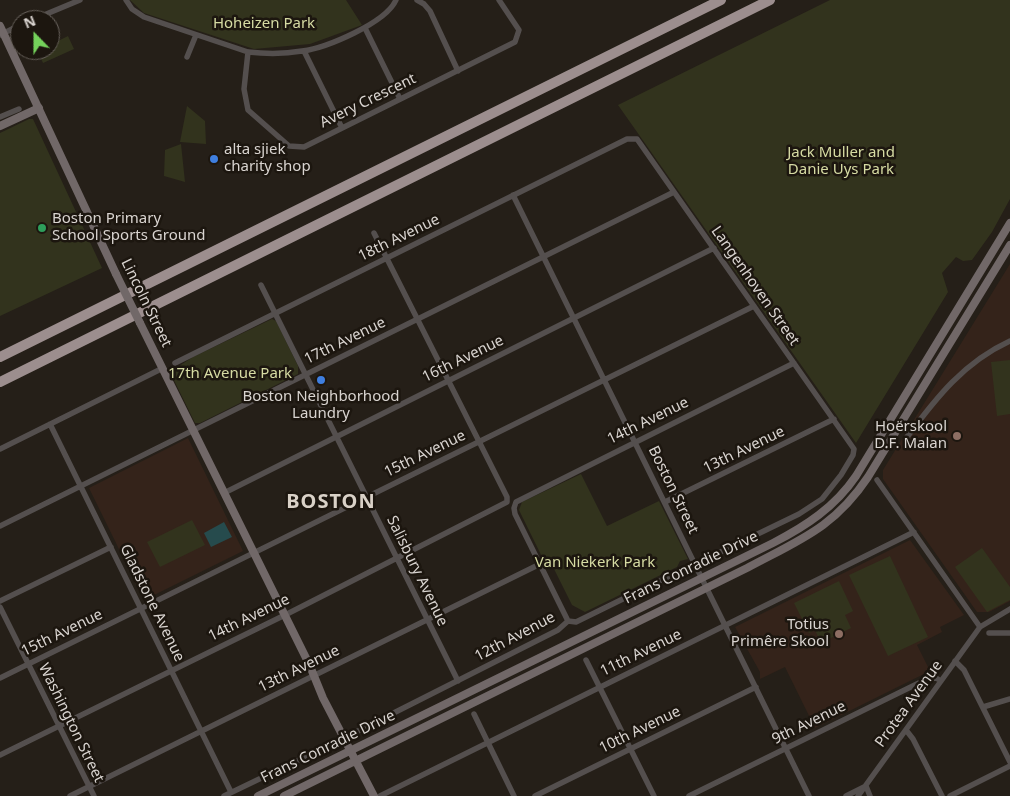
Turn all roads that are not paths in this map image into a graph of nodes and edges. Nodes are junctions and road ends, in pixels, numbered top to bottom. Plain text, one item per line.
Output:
1 (80, 0) edge
2 (126, 0) edge
3 (396, 0) edge
4 (417, 0) edge
5 (499, 0) edge
6 (721, 0) edge
7 (770, 0) edge
8 (56, 10) edge
9 (365, 28) junction
10 (1, 31) edge
11 (196, 34) junction
12 (304, 51) junction
13 (248, 52) junction
14 (187, 57) dead end
15 (458, 71) junction
16 (400, 99) junction
17 (39, 108) junction
18 (19, 109) dead end
19 (0, 118) edge
20 (0, 126) edge
21 (342, 128) junction
22 (634, 138) joint
23 (674, 192) junction
24 (513, 195) junction
25 (1010, 223) edge
26 (374, 233) dead end
27 (1010, 245) edge
28 (714, 248) junction
29 (544, 256) junction
30 (388, 258) junction
31 (261, 285) dead end
32 (754, 306) junction
33 (276, 313) junction
34 (418, 318) junction
35 (574, 318) junction
36 (1010, 341) edge
37 (0, 357) edge
38 (175, 362) dead end
39 (794, 362) junction
40 (163, 368) junction
41 (306, 374) junction
42 (449, 380) junction
43 (605, 380) junction
44 (0, 382) edge
45 (834, 419) junction
46 (50, 424) junction
47 (194, 430) junction
48 (336, 436) junction
49 (906, 437) dead end
50 (635, 441) junction
51 (479, 442) junction
52 (0, 449) edge
53 (877, 480) dead end
54 (80, 486) junction
55 (224, 493) junction
56 (366, 497) junction
57 (665, 502) junction
58 (0, 526) edge
59 (914, 532) junction
60 (111, 547) junction
61 (254, 552) junction
62 (397, 558) junction
63 (704, 560) dead end
64 (540, 564) junction
65 (686, 568) dead end
66 (703, 578) junction
67 (708, 587) junction
68 (0, 601) edge
69 (0, 607) edge
70 (141, 608) junction
71 (1010, 609) edge
72 (284, 614) junction
73 (427, 620) junction
74 (568, 621) junction
75 (726, 625) junction
76 (980, 627) junction
77 (989, 633) dead end
78 (1010, 633) edge
79 (586, 660) dead end
80 (955, 661) junction
81 (28, 664) junction
82 (171, 670) junction
83 (314, 674) junction
84 (0, 678) edge
85 (458, 681) junction
86 (941, 681) junction
87 (600, 687) junction
88 (756, 687) junction
89 (1010, 699) edge
90 (983, 707) junction
91 (474, 714) dead end
92 (58, 726) junction
93 (906, 730) junction
94 (201, 731) junction
95 (356, 732) dead end
96 (334, 743) dead end
97 (488, 743) junction
98 (787, 748) junction
99 (631, 749) junction
100 (352, 750) junction
101 (0, 754) edge
102 (357, 760) junction
103 (1010, 762) edge
104 (1010, 766) edge
105 (866, 786) junction
106 (89, 787) junction
107 (231, 792) junction
108 (70, 796) edge
109 (94, 796) edge
110 (224, 796) edge
111 (258, 796) edge
112 (284, 796) edge
113 (374, 796) edge
114 (380, 796) edge
115 (514, 796) edge
116 (535, 796) edge
117 (654, 796) edge
118 (689, 796) edge
119 (809, 796) edge
120 (846, 796) edge
121 (858, 796) edge
122 (870, 796) edge
123 (942, 796) edge
124 (950, 796) edge

1 - 8 street
2 - 11 street
3 - 9 street
4 - 15 street
5 - 15 street, Avery Crescent
6 - 37 highway
7 - 44 highway
9 - 12 street
9 - 16 street
10 - 17 main road, Lincoln Street
11 - 13 street
11 - 14 street
12 - 13 street
12 - 21 street
13 - 21 street, Avery Crescent
15 - 16 street, Avery Crescent
16 - 21 street, Avery Crescent
17 - 20 main road
17 - 40 main road, Lincoln Street, bridge
18 - 19 street
22 - 23 street, Langenhoven Street
22 - 24 street, 18th Avenue
23 - 28 street, Langenhoven Street
23 - 29 street, 17th Avenue
24 - 29 street, Boston Street
24 - 30 street, 18th Avenue
25 - 66 main road, Frans Conradie Drive
26 - 30 street
27 - 67 main road, Frans Conradie Drive
28 - 32 street, Langenhoven Street
28 - 35 street, 16th Avenue
29 - 34 street, 17th Avenue
29 - 35 street, Boston Street
30 - 33 street, 18th Avenue
30 - 34 street
31 - 33 street, Salisbury Avenue
32 - 39 street, Langenhoven Street
32 - 43 street, 15th Avenue
33 - 38 street, 18th Avenue
33 - 41 street, Salisbury Avenue
34 - 41 street, 17th Avenue
34 - 42 street
35 - 42 street, 16th Avenue
35 - 43 street, Boston Street
36 - 49 street
39 - 45 street, Langenhoven Street
39 - 50 street, 14th Avenue
40 - 46 street
40 - 47 main road, Lincoln Street
41 - 47 street, 17th Avenue
41 - 48 street, Salisbury Avenue
42 - 48 street, 16th Avenue
42 - 51 street
43 - 50 street, Boston Street
43 - 51 street, 15th Avenue
45 - 57 street, 13th Avenue
45 - 63 street, Langenhoven Street
46 - 52 street
46 - 54 street, Gladstone Avenue
47 - 54 street, 17th Avenue
47 - 55 main road, Lincoln Street
48 - 55 street, 16th Avenue
48 - 56 street, Salisbury Avenue
50 - 57 street, Boston Street
50 - 64 street, 14th Avenue
51 - 56 street, 15th Avenue
51 - 62 street, 14th Avenue
53 - 59 street
54 - 58 street, 17th Avenue
54 - 60 street, Gladstone Avenue
55 - 61 main road, Lincoln Street
56 - 61 street, 15th Avenue
56 - 62 street, Salisbury Avenue
57 - 66 street, Boston Street
59 - 75 street, 11th Avenue
59 - 76 street
60 - 68 street
60 - 70 street, Gladstone Avenue
61 - 70 street, 15th Avenue
61 - 72 main road, Lincoln Street
62 - 72 street, 14th Avenue
62 - 73 street, Salisbury Avenue
64 - 73 street, 13th Avenue
64 - 74 street
65 - 74 street, 12th Avenue
66 - 67 street, Boston Street
66 - 100 main road, Frans Conradie Drive
67 - 75 street, Boston Street
67 - 102 main road, Frans Conradie Drive
69 - 81 street, Washington Street
70 - 81 street, 15th Avenue
70 - 82 street, Gladstone Avenue
71 - 76 street
72 - 82 street, 14th Avenue
72 - 83 main road, Lincoln Street
73 - 83 street, 13th Avenue
73 - 85 street, Salisbury Avenue
74 - 85 street, 12th Avenue
75 - 87 street, 11th Avenue
75 - 88 street, Boston Street
76 - 80 street, Protea Avenue
77 - 78 street
79 - 87 street
80 - 86 street, Protea Avenue
80 - 90 street
81 - 84 street, 15th Avenue
81 - 92 street, Washington Street
82 - 92 street, 14th Avenue
82 - 94 street, Gladstone Avenue
83 - 94 street, 13th Avenue
83 - 100 main road, Lincoln Street
85 - 95 street, 12th Avenue
86 - 93 street, Protea Avenue
86 - 98 street, 9th Avenue
87 - 97 street, 11th Avenue
87 - 99 street
88 - 98 street, Boston Street
88 - 99 street, 10th Avenue
89 - 90 street
90 - 103 street
91 - 97 street
92 - 101 street, 14th Avenue
92 - 106 street, Washington Street
93 - 105 street, Protea Avenue
93 - 123 street
94 - 106 street, 13th Avenue
94 - 107 street, Gladstone Avenue
96 - 107 street
97 - 114 street, 11th Avenue
97 - 115 street
98 - 118 street, 9th Avenue
98 - 119 street, Boston Street
99 - 116 street, 10th Avenue
99 - 117 street
100 - 102 main road, Lincoln Street
100 - 111 main road, Frans Conradie Drive
102 - 112 main road, Frans Conradie Drive
102 - 113 main road, Lincoln Street
104 - 124 street
105 - 120 street
105 - 121 street, Protea Avenue
105 - 122 street
106 - 108 street, 13th Avenue
106 - 109 street, Washington Street
107 - 110 street

